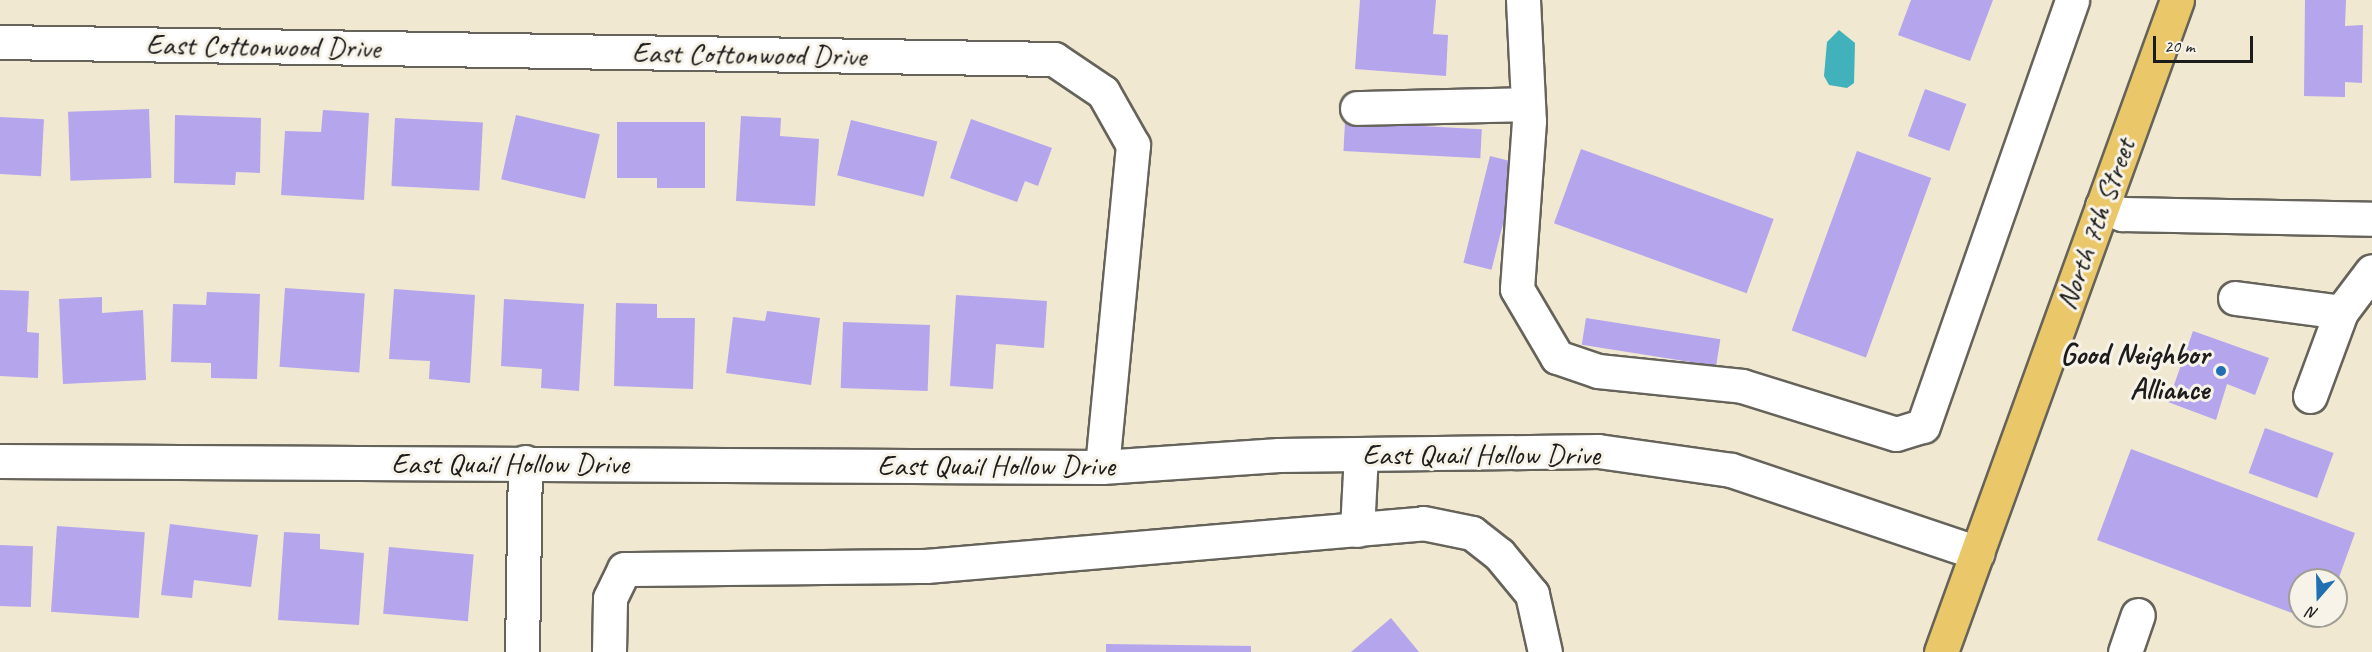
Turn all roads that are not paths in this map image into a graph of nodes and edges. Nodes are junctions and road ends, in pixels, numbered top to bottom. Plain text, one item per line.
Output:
1 (1523, 0) edge
2 (2072, 0) edge
3 (2177, 0) edge
4 (0, 42) edge
5 (1528, 104) junction
6 (1357, 108) dead end
7 (2102, 206) junction
8 (2372, 219) edge
9 (2372, 271) edge
10 (2235, 298) dead end
11 (2341, 312) junction
12 (2310, 396) dead end
13 (1361, 454) junction
14 (0, 461) edge
15 (525, 462) junction
16 (1102, 467) junction
17 (1357, 530) junction
18 (1977, 553) junction
19 (2138, 615) dead end
20 (522, 652) edge
21 (609, 652) edge
22 (1545, 652) edge
23 (1941, 652) edge
24 (2125, 652) edge

1 - 5 street
2 - 5 street
3 - 7 main road, North 7th Street
4 - 16 street, East Cottonwood Drive
5 - 6 street
7 - 8 street
7 - 18 main road, North 7th Street
9 - 11 street
10 - 11 street
11 - 12 street
13 - 16 street, East Quail Hollow Drive
13 - 17 street
13 - 18 street, East Quail Hollow Drive
14 - 15 street, East Quail Hollow Drive
15 - 16 street, East Quail Hollow Drive
15 - 20 street
17 - 21 street
17 - 22 street
18 - 23 main road, North 7th Street
19 - 24 street

